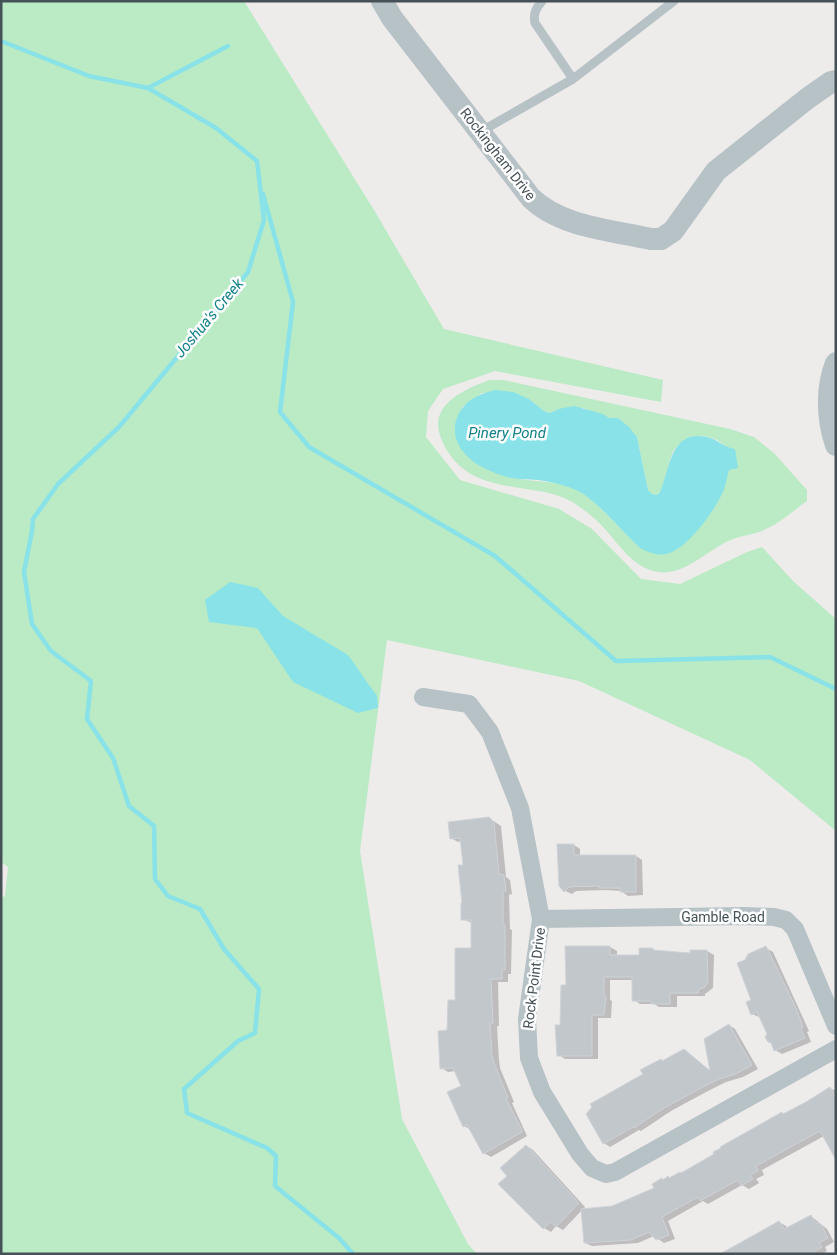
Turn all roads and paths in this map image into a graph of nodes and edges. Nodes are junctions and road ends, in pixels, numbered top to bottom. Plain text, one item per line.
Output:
1 (382, 1) edge
2 (542, 1) edge
3 (674, 1) edge
4 (573, 79) junction
5 (836, 81) edge
6 (480, 133) junction
7 (836, 363) edge
8 (836, 445) edge
9 (423, 697) dead end
10 (541, 919) junction
11 (836, 1026) edge
12 (836, 1049) edge

1 - 6 street, Rockingham Drive
2 - 4 lane
3 - 4 lane
4 - 6 lane
5 - 6 street, Rockingham Drive
7 - 8 street
9 - 10 street, Rock Point Drive
10 - 11 street, Gamble Road
10 - 12 street, Rock Point Drive

